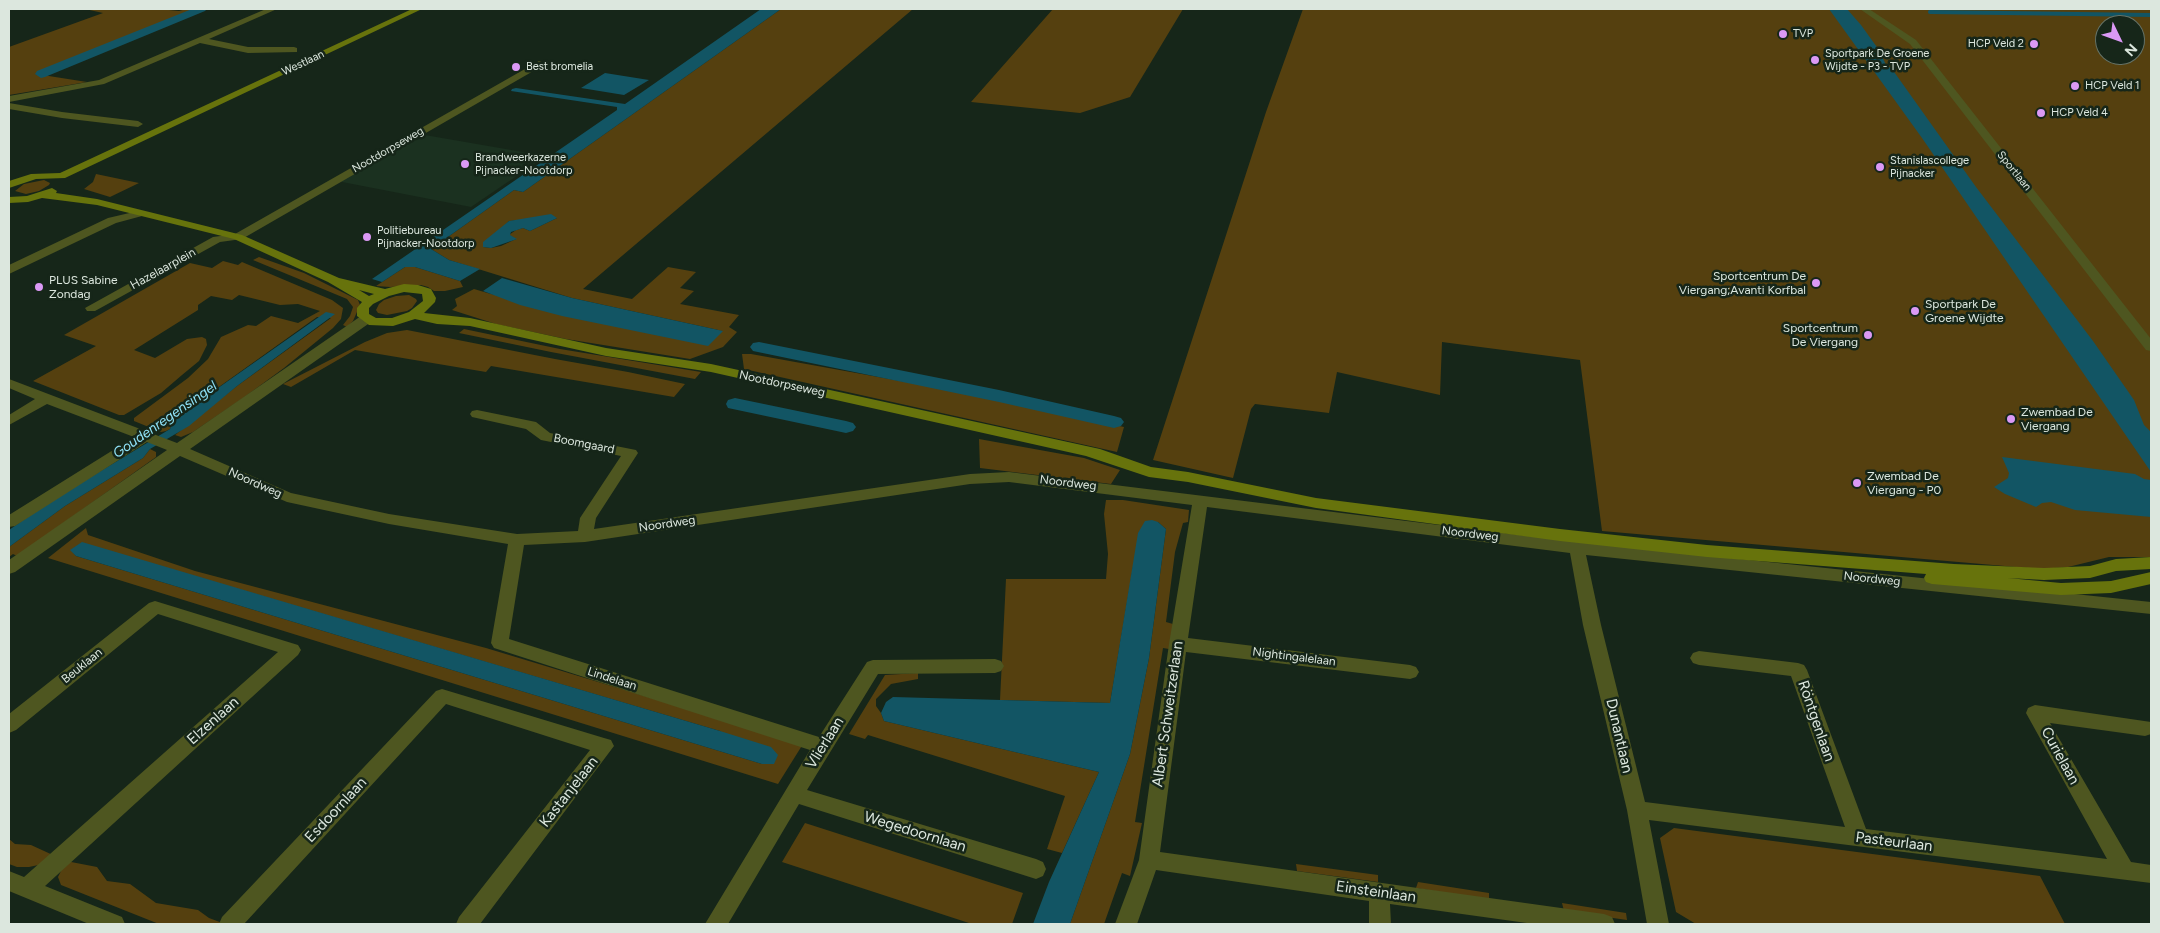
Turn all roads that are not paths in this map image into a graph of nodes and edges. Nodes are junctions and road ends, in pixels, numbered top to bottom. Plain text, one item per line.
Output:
1 (273, 9) edge
2 (418, 9) edge
3 (1864, 9) edge
4 (198, 40) junction
5 (294, 50) dead end
6 (539, 64) dead end
7 (9, 99) edge
8 (9, 106) edge
9 (138, 124) dead end
10 (9, 177) edge
11 (21, 180) junction
12 (57, 180) junction
13 (9, 185) edge
14 (43, 195) junction
15 (11, 201) edge
16 (97, 202) junction
17 (138, 214) junction
18 (184, 225) junction
19 (238, 237) junction
20 (217, 239) junction
21 (288, 260) junction
22 (9, 270) edge
23 (332, 279) junction
24 (385, 293) junction
25 (369, 301) junction
26 (426, 307) junction
27 (91, 308) dead end
28 (414, 315) junction
29 (372, 320) junction
30 (470, 322) junction
31 (2151, 347) edge
32 (9, 383) edge
33 (46, 399) junction
34 (477, 414) dead end
35 (9, 421) edge
36 (153, 440) junction
37 (178, 449) junction
38 (1188, 477) joint
39 (1200, 500) junction
40 (9, 522) edge
41 (586, 536) junction
42 (517, 540) junction
43 (1577, 548) junction
44 (1707, 551) junction
45 (2151, 563) edge
46 (9, 568) edge
47 (2151, 578) edge
48 (155, 607) joint
49 (2151, 608) edge
50 (1178, 644) junction
51 (1699, 658) dead end
52 (995, 666) dead end
53 (1410, 672) dead end
54 (442, 696) joint
55 (9, 726) edge
56 (2145, 728) dead end
57 (823, 746) junction
58 (794, 794) junction
59 (1637, 810) junction
60 (1859, 838) junction
61 (1148, 860) junction
62 (1036, 869) dead end
63 (2124, 870) junction
64 (2151, 874) edge
65 (18, 884) edge
66 (1379, 892) junction
67 (114, 924) edge
68 (230, 924) edge
69 (466, 924) edge
70 (716, 924) edge
71 (1126, 924) edge
72 (1380, 924) edge
73 (1604, 924) edge
74 (1658, 924) edge

1 - 4 street
2 - 12 main road, Westlaan
3 - 31 street, Sportlaan
4 - 5 street
4 - 7 street
6 - 19 street, Nootdorpseweg
8 - 9 street
10 - 11 main road
11 - 12 main road
11 - 13 main road
12 - 14 main road, Westlaan
12 - 16 main road
14 - 15 main road
14 - 16 main road
16 - 17 main road
17 - 18 main road
17 - 22 street
18 - 19 main road
18 - 20 main road
19 - 20 street, Hazelaarplein
19 - 21 main road
20 - 21 main road
20 - 27 street, Hazelaarplein
21 - 23 main road
23 - 24 main road
23 - 25 main road
24 - 25 main road
24 - 26 main road
25 - 29 main road
26 - 28 main road
26 - 30 main road, Nootdorpseweg
28 - 29 main road
28 - 30 main road, Nootdorpseweg
29 - 37 street
30 - 38 main road, Nootdorpseweg
32 - 33 street, Noordweg
33 - 35 street
33 - 36 street, Noordweg
34 - 41 street, Boomgaard
36 - 37 street, Noordweg
36 - 40 street
37 - 42 street, Noordweg
37 - 46 street
38 - 44 main road, Noordweg
39 - 41 street, Noordweg
39 - 43 street, Noordweg
39 - 50 street, Albert Schweitzerlaan
41 - 42 street, Noordweg
42 - 57 street, Lindelaan
43 - 49 street, Noordweg
43 - 59 street, Dunantlaan
44 - 45 main road, Noordweg
44 - 47 main road, Noordweg
48 - 55 street, Beuklaan
48 - 65 street, Elzenlaan
50 - 53 street, Nightingalelaan
50 - 61 street, Albert Schweitzerlaan
51 - 60 street, Röntgenlaan
52 - 57 street, Vlierlaan
54 - 68 street, Esdoornlaan
54 - 69 street, Kastanjelaan
56 - 63 street, Curielaan
57 - 58 street, Vlierlaan
58 - 62 street, Wegedoornlaan
58 - 70 street, Vlierlaan
59 - 60 street, Pasteurlaan
59 - 74 street, Dunantlaan
60 - 63 street, Pasteurlaan
61 - 66 street, Einsteinlaan
61 - 71 street, Albert Schweitzerlaan
63 - 64 street, Pasteurlaan
65 - 67 street
66 - 72 street
66 - 73 street, Einsteinlaan

